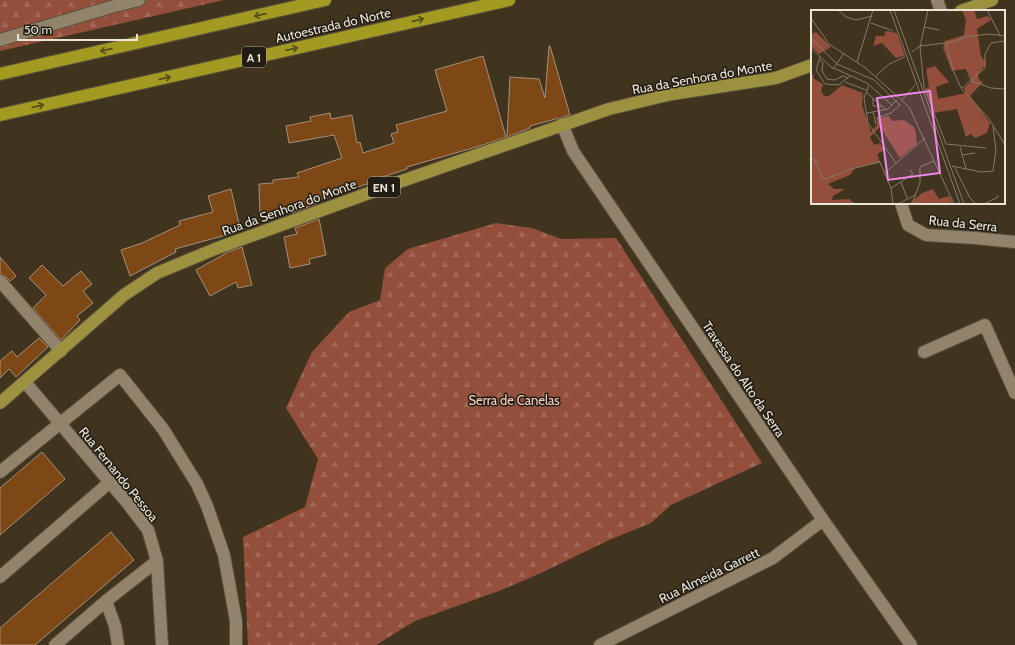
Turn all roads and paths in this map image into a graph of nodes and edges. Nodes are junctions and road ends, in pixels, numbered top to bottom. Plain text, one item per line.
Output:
1 (139, 0) edge
2 (326, 0) edge
3 (508, 0) edge
4 (938, 0) edge
5 (992, 0) edge
6 (941, 10) edge
7 (964, 10) edge
8 (0, 40) edge
9 (811, 65) edge
10 (0, 74) edge
11 (0, 115) edge
12 (562, 124) junction
13 (901, 204) edge
14 (1015, 242) edge
15 (0, 281) edge
16 (62, 351) junction
17 (924, 352) dead end
18 (25, 382) junction
19 (1015, 394) edge
20 (0, 404) edge
21 (59, 423) junction
22 (0, 472) edge
23 (110, 482) junction
24 (823, 520) junction
25 (157, 561) junction
26 (0, 577) edge
27 (106, 601) junction
28 (55, 645) edge
29 (118, 645) edge
30 (162, 645) edge
31 (236, 645) edge
32 (600, 645) edge
33 (911, 645) edge

1 - 8 street
2 -> 10 highway, Autoestrada do Norte
11 -> 3 highway, Autoestrada do Norte / A 1
4 - 6 street
5 - 7 main road
9 - 12 main road, Rua da Senhora do Monte / EN 1
12 - 16 main road, Rua da Senhora do Monte / EN 1
12 - 24 street, Travessa do Alto da Serra
13 - 14 street, Rua da Serra
15 - 16 street
16 - 18 main road, Rua da Senhora do Monte / EN 1
17 - 19 street
18 - 20 main road, Rua da Senhora do Monte / EN 1
18 - 21 street, Rua Fernando Pessoa
21 - 22 street
21 - 23 street, Rua Fernando Pessoa
21 - 31 street
23 - 25 street, Rua Fernando Pessoa
23 - 26 street
24 - 32 street, Rua Almeida Garrett
24 - 33 street, Travessa do Alto da Serra
25 - 27 street
25 - 30 street, Rua Fernando Pessoa
27 - 28 street
27 - 29 street

